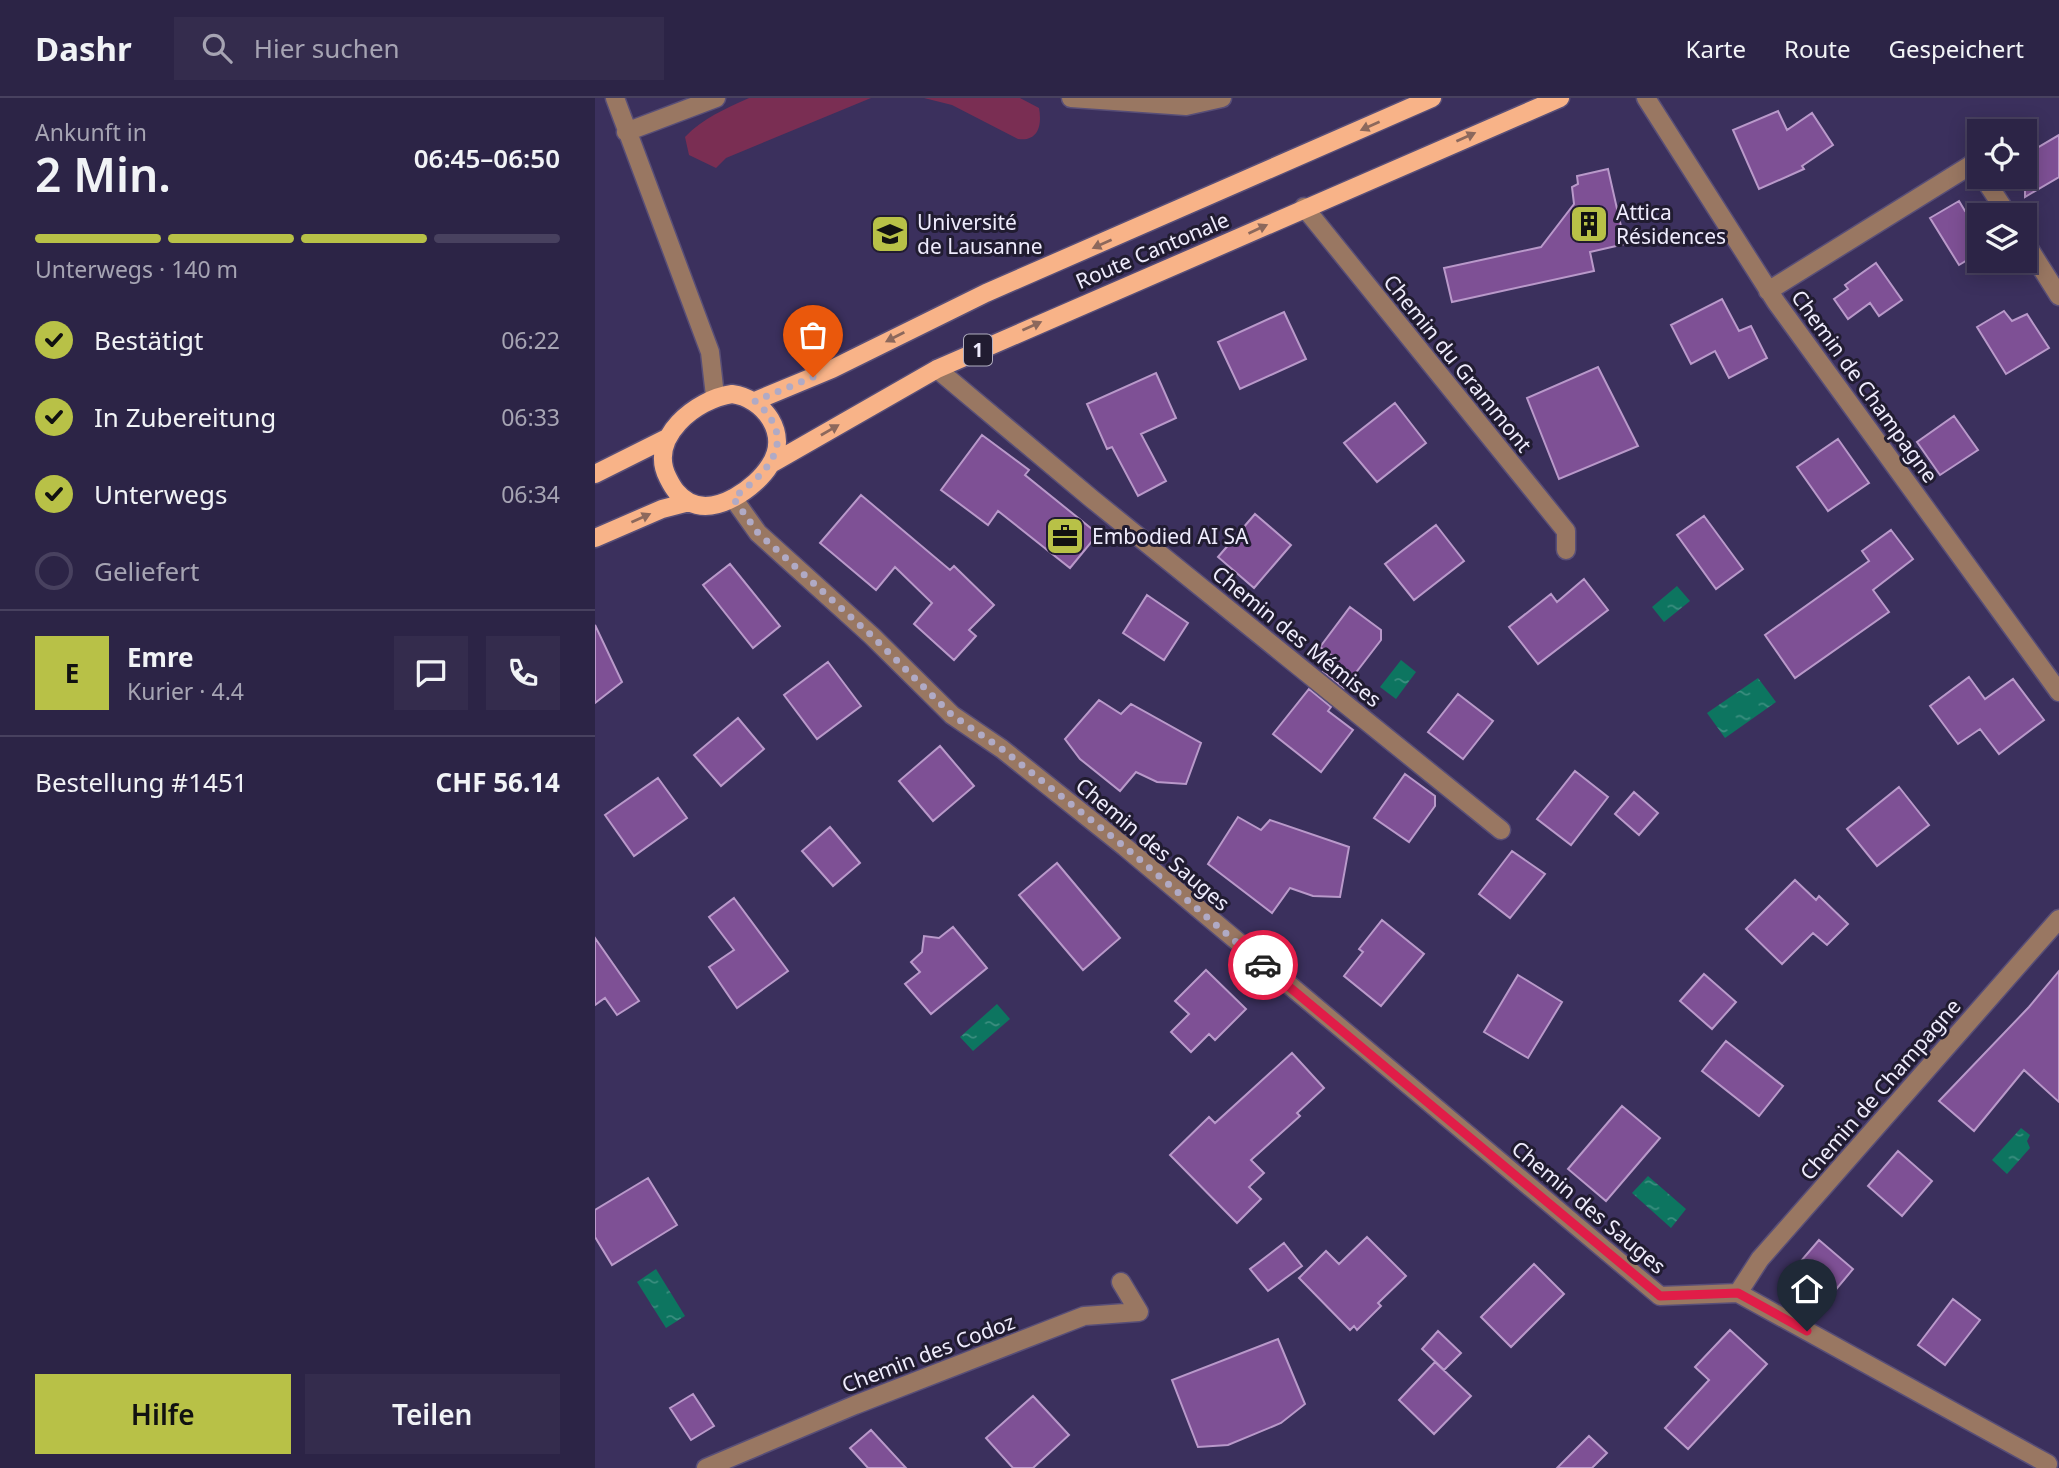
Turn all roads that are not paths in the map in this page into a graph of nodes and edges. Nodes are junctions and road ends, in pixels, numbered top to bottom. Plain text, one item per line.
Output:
1 (615, 98) edge
2 (716, 98) edge
3 (1071, 98) edge
4 (1222, 98) edge
5 (1432, 98) edge
6 (1560, 98) edge
7 (1646, 98) edge
8 (626, 132) junction
9 (1967, 168) edge
10 (1304, 207) junction
11 (2037, 261) edge
12 (1768, 291) junction
13 (2059, 296) edge
14 (937, 369) junction
15 (715, 396) junction
16 (755, 401) junction
17 (667, 438) junction
18 (771, 464) junction
19 (595, 474) edge
20 (733, 498) junction
21 (689, 502) junction
22 (595, 538) edge
23 (1566, 550) dead end
24 (2059, 692) edge
25 (1501, 830) dead end
26 (2059, 919) edge
27 (1121, 1282) dead end
28 (1738, 1293) junction
29 (2050, 1462) edge
30 (706, 1468) edge

1 - 8 street
2 - 8 street
3 - 4 street
5 -> 16 main road, Route Cantonale / 1
10 -> 6 main road, Route Cantonale / 1
7 - 12 street, Chemin de Champagne
8 - 15 street
9 - 12 street
14 -> 10 main road, Route Cantonale / 1
10 - 23 street, Chemin du Grammont
11 - 13 street
12 - 24 street, Chemin de Champagne
18 -> 14 main road, Route Cantonale / 1
14 - 25 street, Chemin des Mémises
15 - 16 main road
15 - 17 main road
16 - 18 main road
17 - 19 main road
17 - 21 main road
18 - 20 main road
20 - 21 main road
20 - 28 street, Chemin des Sauges
22 -> 21 main road
26 - 28 street, Chemin de Champagne
27 - 30 street, Chemin des Codoz
28 - 29 street

